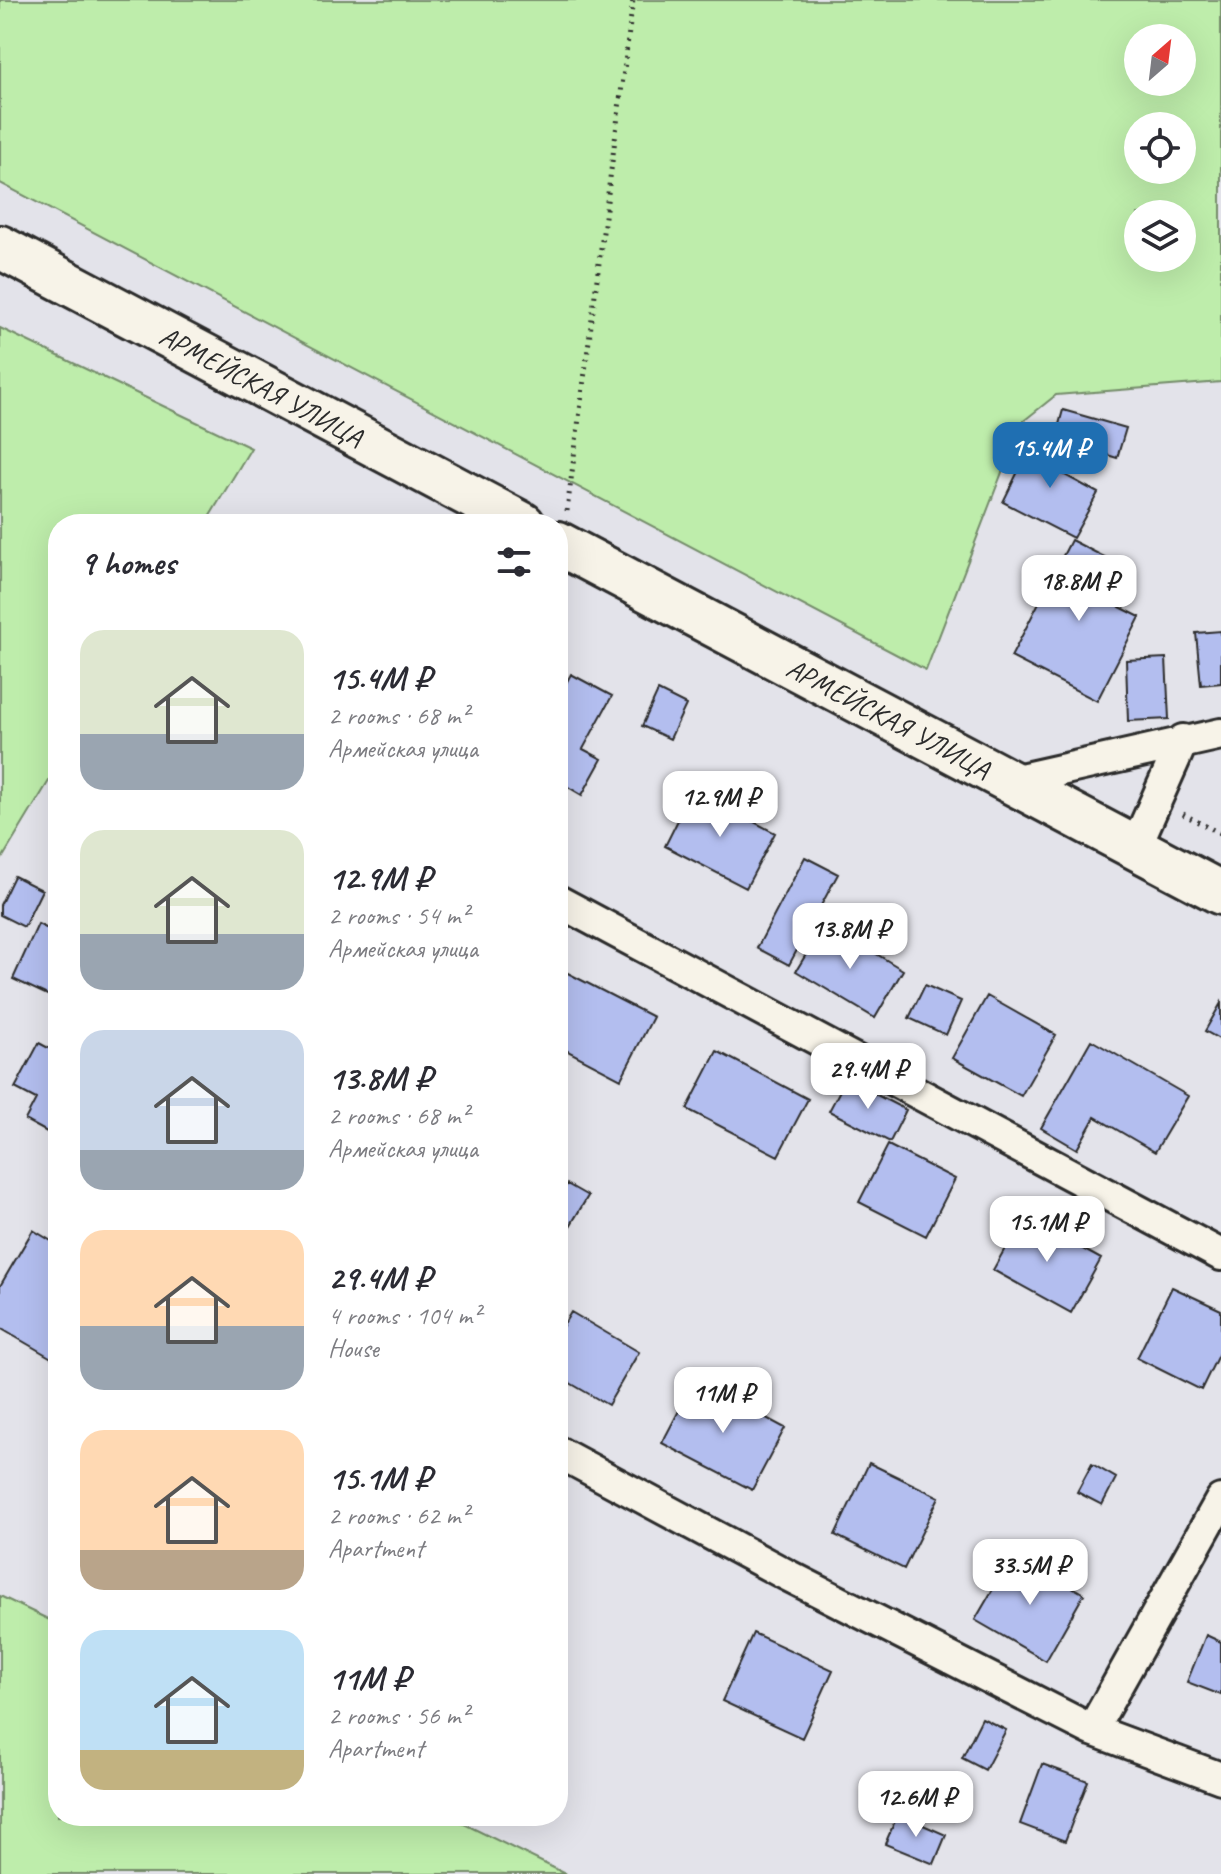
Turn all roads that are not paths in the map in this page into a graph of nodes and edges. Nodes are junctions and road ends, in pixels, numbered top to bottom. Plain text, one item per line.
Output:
1 (0, 247) edge
2 (504, 514) edge
3 (568, 548) edge
4 (1221, 734) edge
5 (1183, 740) junction
6 (1007, 782) junction
7 (1135, 848) junction
8 (1221, 893) edge
9 (568, 906) edge
10 (1221, 1255) edge
11 (568, 1457) edge
12 (1221, 1500) edge
13 (1092, 1730) junction
14 (1221, 1778) edge

1 - 2 street, АРМЕЙСКАЯ УЛИЦА
3 - 6 street, АРМЕЙСКАЯ УЛИЦА
4 - 5 street
5 - 6 street
5 - 7 street
6 - 7 street, АРМЕЙСКАЯ УЛИЦА
7 - 8 street, АРМЕЙСКАЯ УЛИЦА
9 - 10 street
11 - 13 street
12 - 13 street
13 - 14 street

